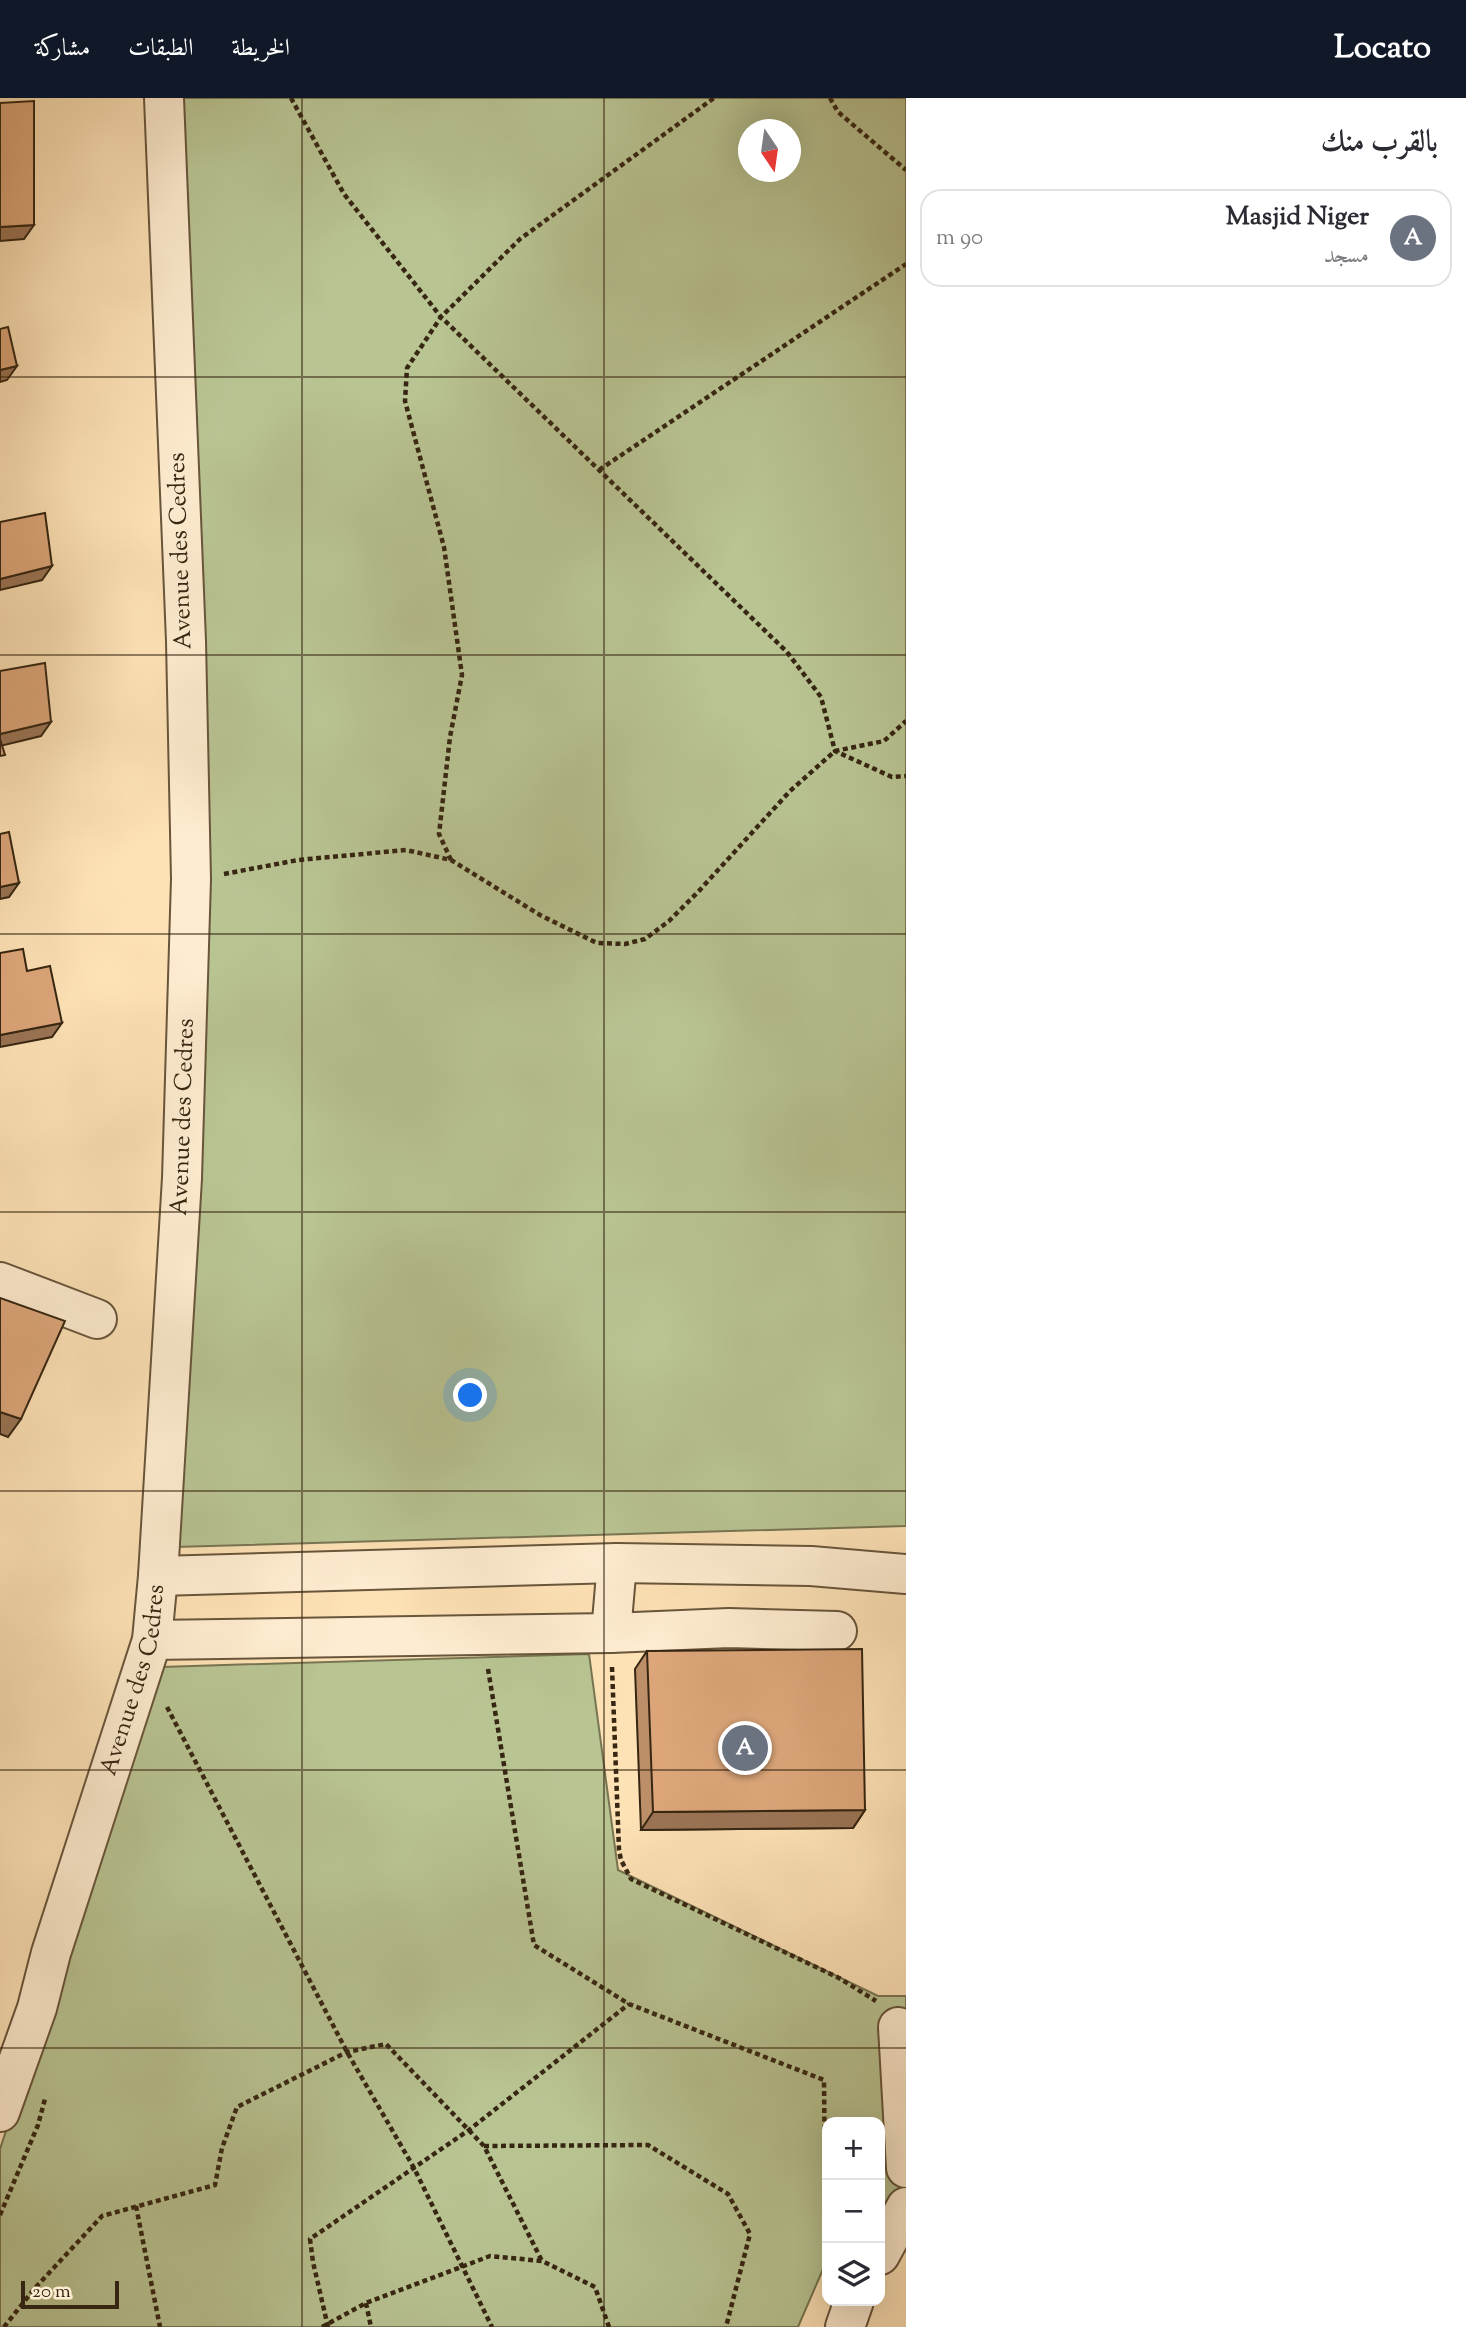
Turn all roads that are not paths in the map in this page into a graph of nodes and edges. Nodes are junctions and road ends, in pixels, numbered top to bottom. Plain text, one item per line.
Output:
1 (163, 98) edge
2 (0, 1282) edge
3 (97, 1319) dead end
4 (617, 1563) junction
5 (906, 1574) edge
6 (159, 1576) junction
7 (837, 1631) dead end
8 (611, 1633) junction
9 (148, 1651) junction
10 (898, 2027) road end
11 (0, 2112) edge
12 (906, 2168) edge
13 (906, 2207) edge
14 (885, 2246) edge
15 (852, 2306) edge
16 (845, 2327) edge

1 - 6 street, Avenue des Cedres
2 - 3 street
4 - 5 street
4 - 6 street
4 - 8 street
6 - 9 street, Avenue des Cedres
7 - 8 street
8 - 9 street
9 - 11 street, Avenue des Cedres
10 - 12 street
13 - 14 street
15 - 16 street

